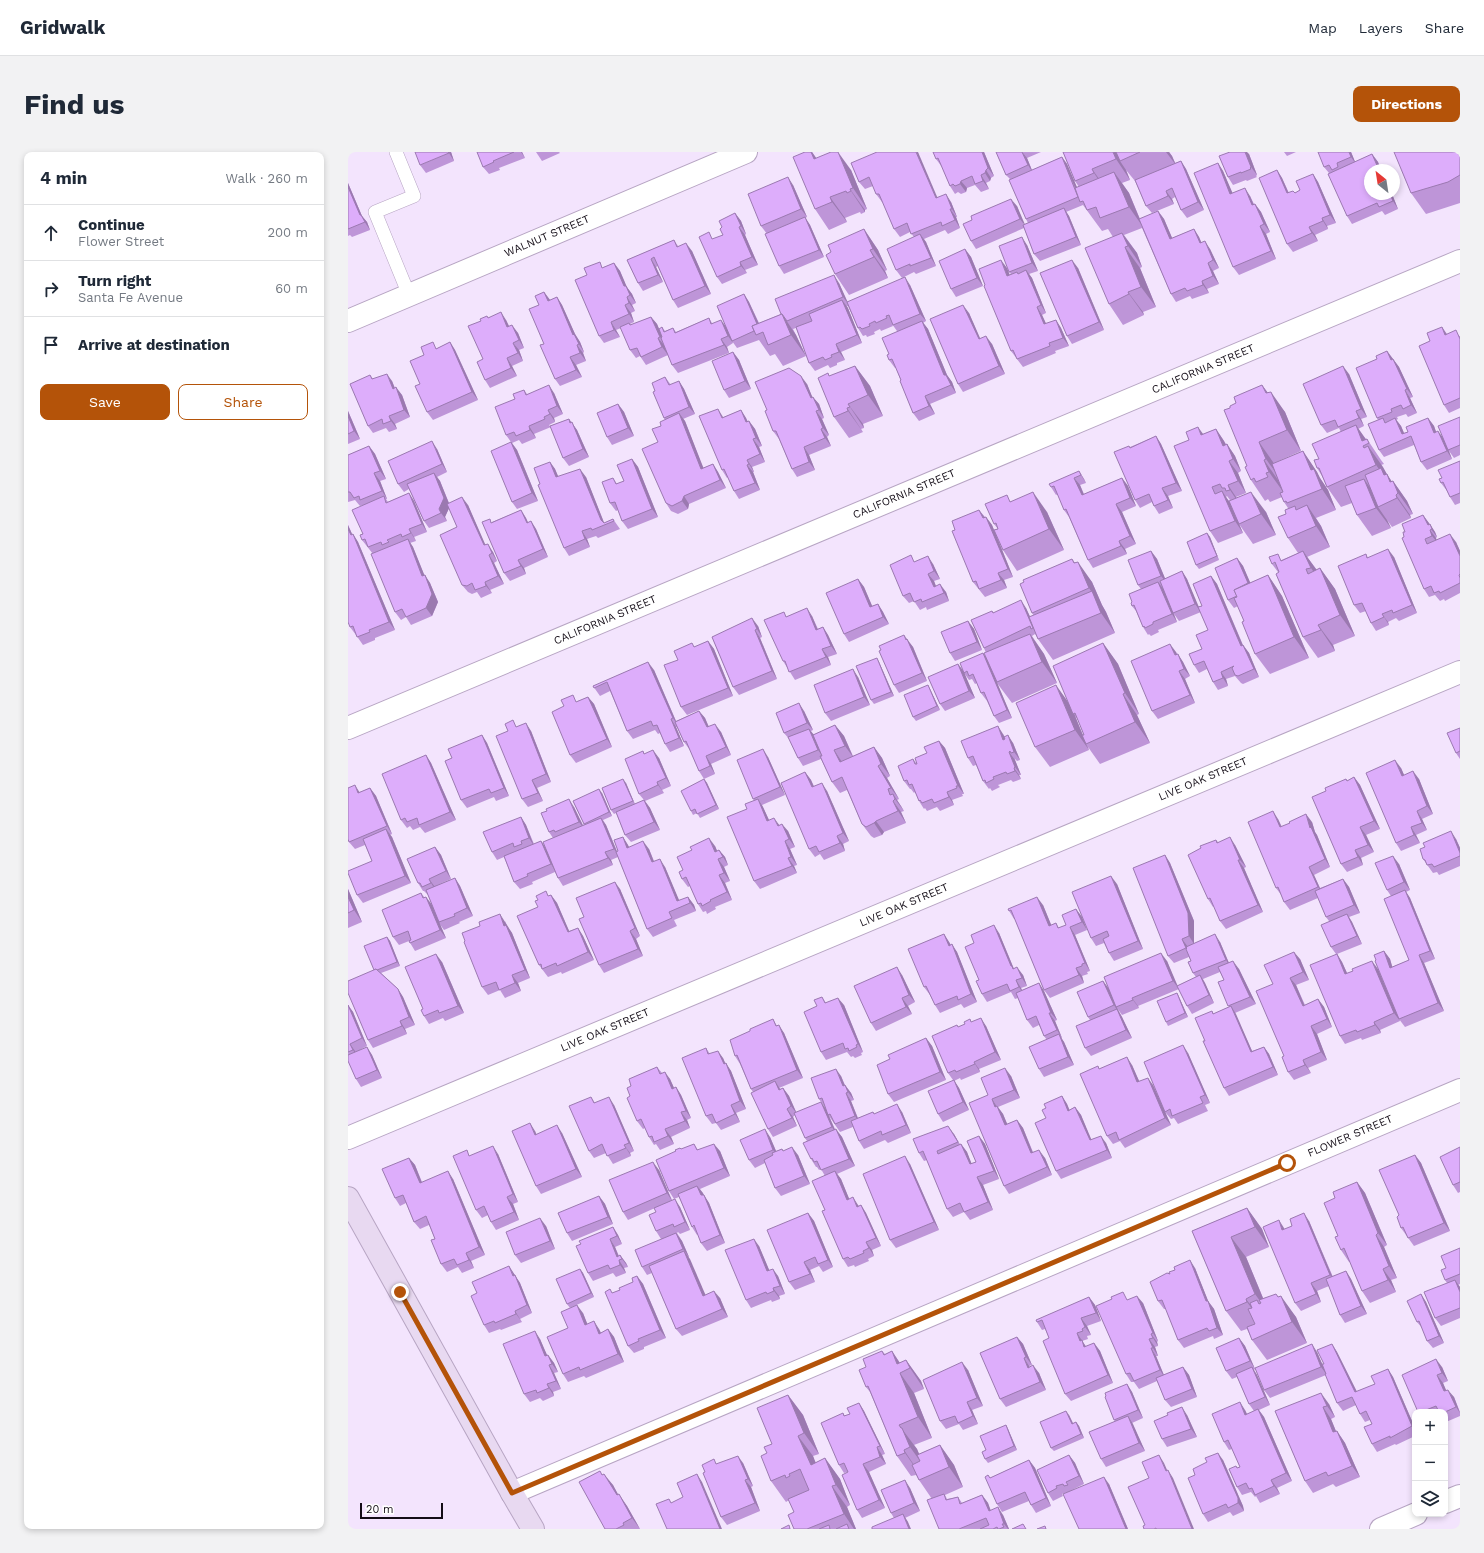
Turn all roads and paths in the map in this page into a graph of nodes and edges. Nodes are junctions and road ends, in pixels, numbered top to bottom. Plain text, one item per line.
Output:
1 (396, 152) edge
2 (746, 152) edge
3 (1460, 260) edge
4 (409, 295) junction
5 (348, 321) edge
6 (1460, 672) edge
7 (348, 728) edge
8 (1460, 1090) edge
9 (348, 1138) edge
10 (348, 1198) edge
11 (512, 1493) junction
12 (1460, 1496) edge
13 (1448, 1501) edge
14 (1412, 1516) edge
15 (534, 1529) edge
16 (1381, 1529) edge

1 - 4 lane
2 - 4 street, WALNUT STREET
3 - 7 street, CALIFORNIA STREET
4 - 5 street, WALNUT STREET
6 - 9 street, LIVE OAK STREET
8 - 11 street, FLOWER STREET
10 - 11 main road
11 - 15 main road
12 - 13 street
14 - 16 street

